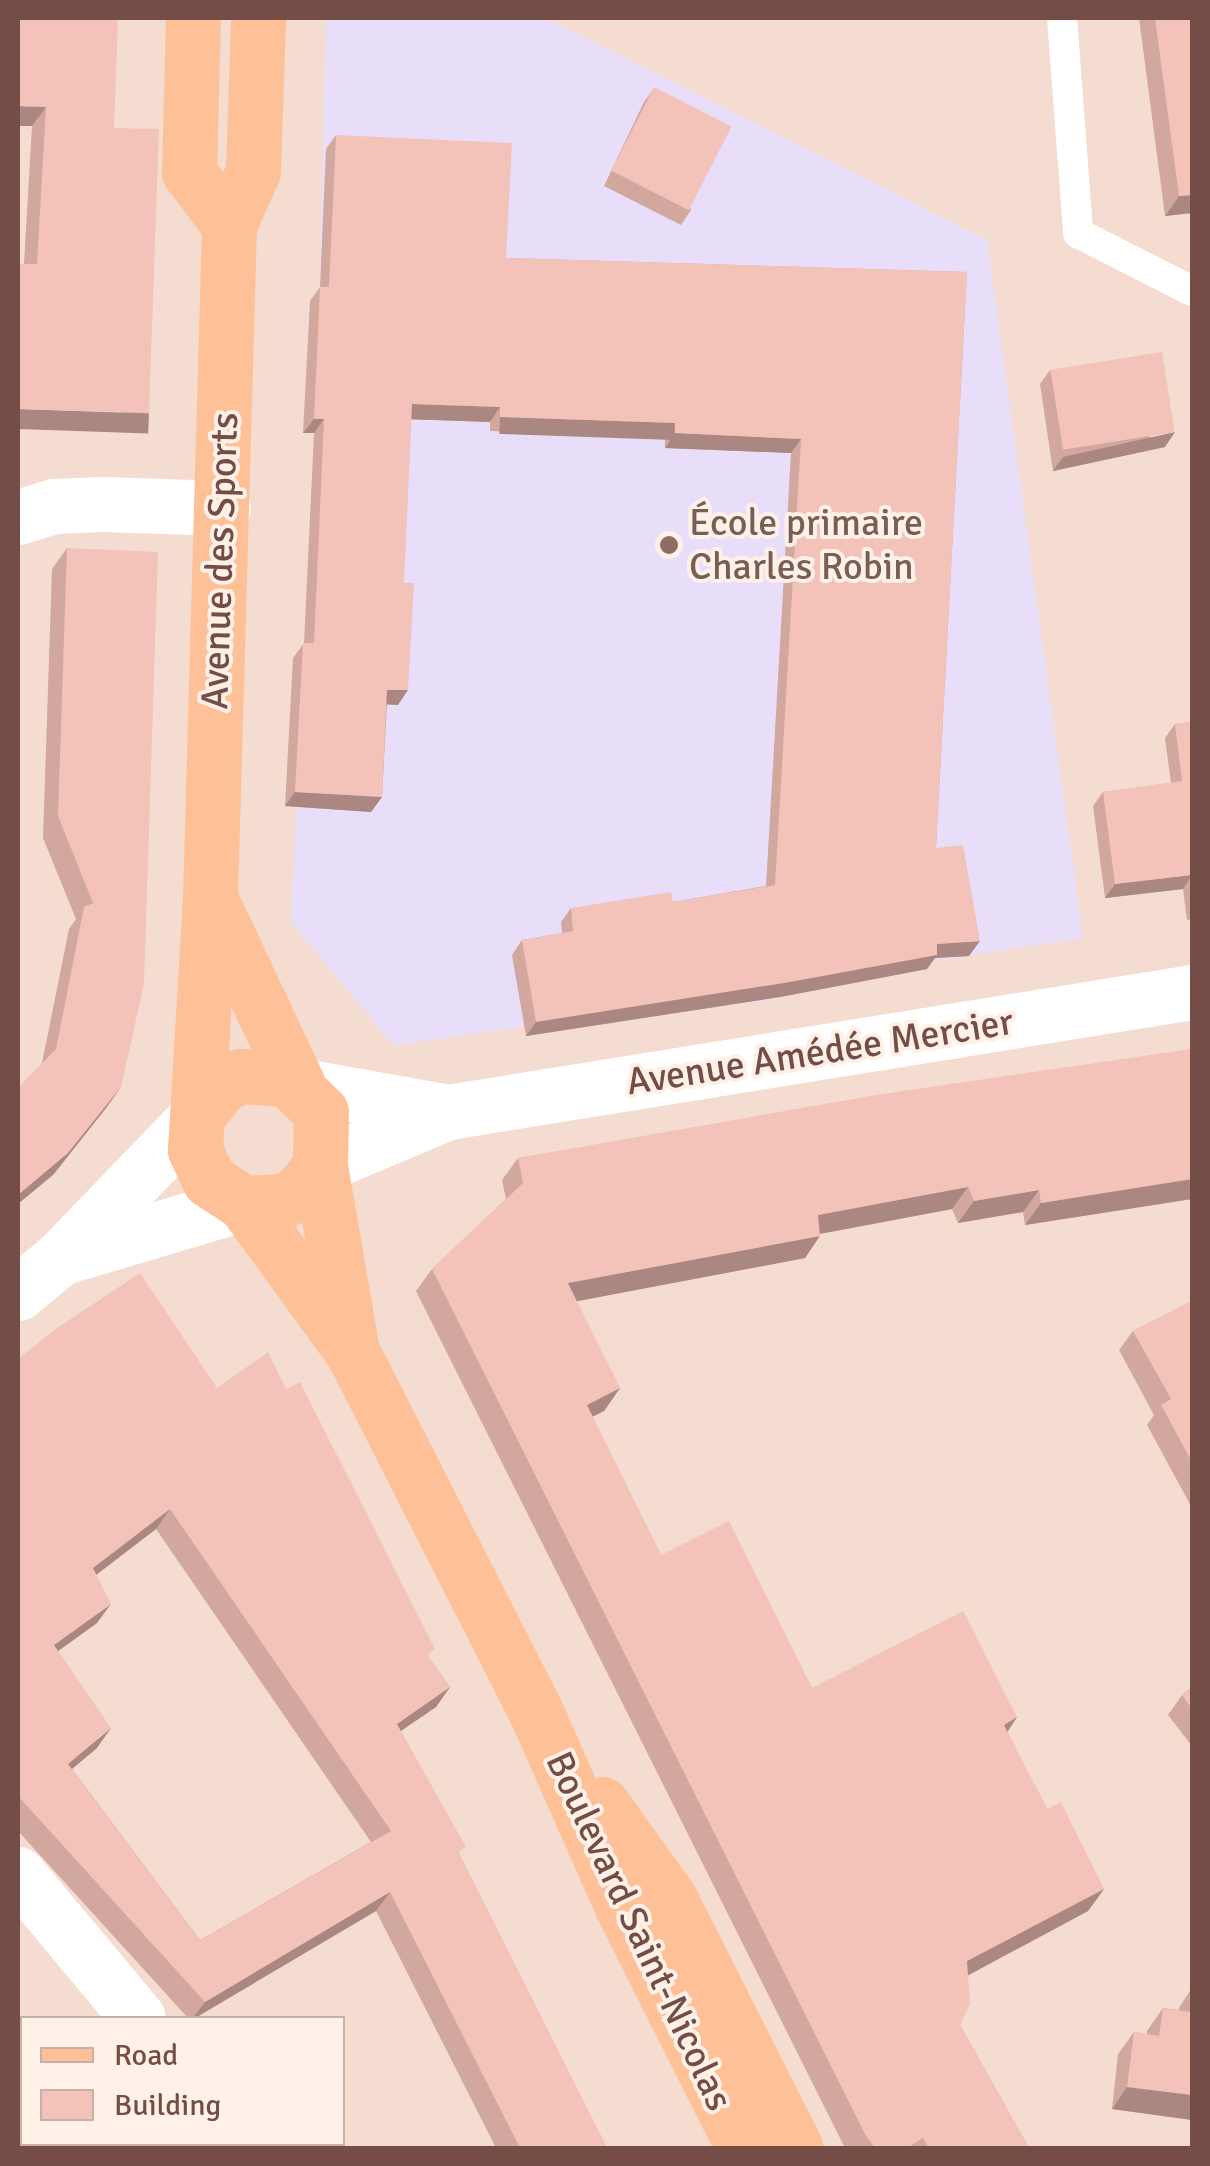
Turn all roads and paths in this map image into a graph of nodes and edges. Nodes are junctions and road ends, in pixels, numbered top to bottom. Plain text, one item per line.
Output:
1 (193, 18) edge
2 (258, 18) edge
3 (1062, 18) edge
4 (229, 225) junction
5 (1192, 291) edge
6 (223, 508) junction
7 (18, 517) edge
8 (210, 897) junction
9 (1192, 992) edge
10 (298, 1085) junction
11 (448, 1112) junction
12 (198, 1114) junction
13 (320, 1166) junction
14 (244, 1202) junction
15 (60, 1258) junction
16 (18, 1293) edge
17 (353, 1353) junction
18 (536, 1712) junction
19 (18, 1874) edge
20 (132, 2016) edge
21 (743, 2148) edge
22 (796, 2148) edge

1 - 4 main road
2 - 4 main road, Avenue des Sports
3 - 5 lane
4 - 6 main road, Avenue des Sports
6 - 7 main road
6 - 8 main road, Avenue des Sports
8 - 10 main road
8 - 12 main road, Avenue des Sports
9 - 11 main road, Avenue Amédée Mercier
10 - 11 main road
10 - 12 main road
10 - 13 main road
11 - 13 main road
12 - 14 main road
12 - 15 main road
13 - 14 main road
13 - 17 main road
14 - 15 main road
14 - 17 main road
15 - 16 main road
17 - 18 main road, Boulevard Saint-Nicolas
18 - 21 main road, Boulevard Saint-Nicolas
18 - 22 main road, Boulevard Saint-Nicolas
19 - 20 main road

